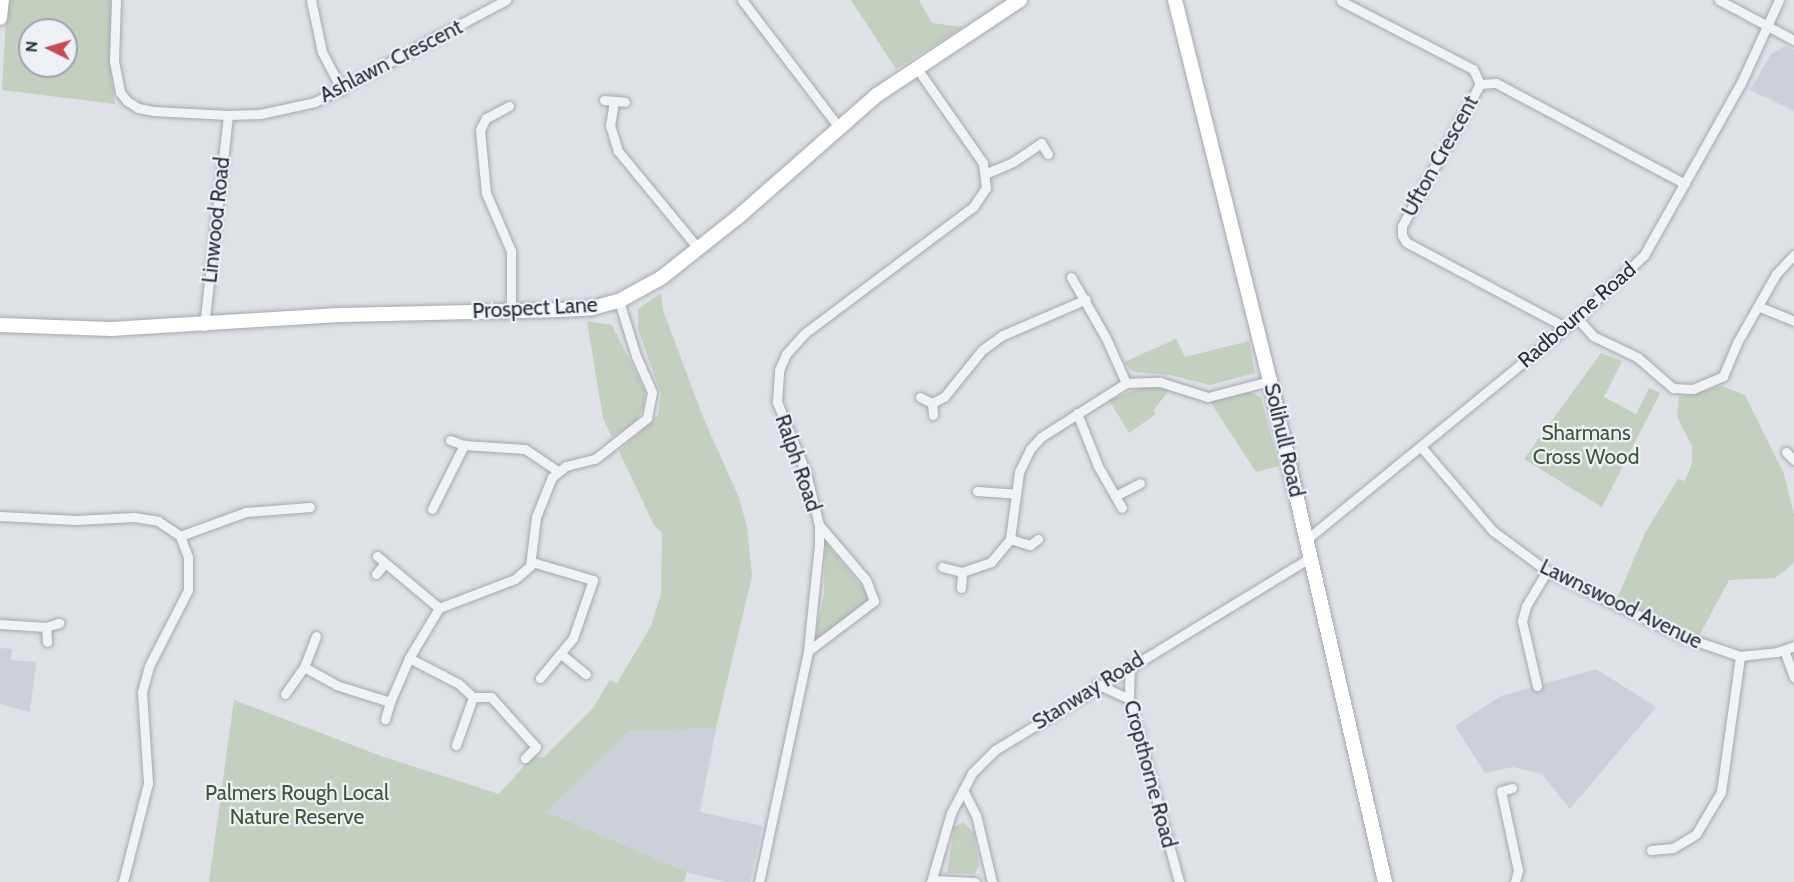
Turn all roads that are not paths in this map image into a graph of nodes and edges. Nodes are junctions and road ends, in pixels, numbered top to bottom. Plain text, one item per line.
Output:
1 (2, 0) edge
2 (116, 0) edge
3 (311, 0) edge
4 (506, 0) edge
5 (742, 0) edge
6 (1020, 0) edge
7 (1175, 0) edge
8 (1719, 0) edge
9 (1779, 0) edge
10 (1341, 1) edge
11 (0, 18) edge
12 (1770, 27) junction
13 (1794, 40) edge
14 (916, 67) junction
15 (1480, 84) junction
16 (342, 90) junction
17 (625, 102) dead end
18 (509, 106) dead end
19 (228, 115) junction
20 (838, 126) junction
21 (1048, 154) dead end
22 (987, 173) junction
23 (1685, 184) junction
24 (698, 247) junction
25 (1794, 255) edge
26 (1071, 277) dead end
27 (1086, 299) junction
28 (619, 301) junction
29 (1760, 307) junction
30 (511, 311) junction
31 (1577, 318) junction
32 (1794, 321) edge
33 (0, 325) edge
34 (204, 326) junction
35 (1565, 327) junction
36 (21, 328) junction
37 (0, 332) edge
38 (1270, 381) junction
39 (1126, 383) junction
40 (920, 396) dead end
41 (932, 403) junction
42 (1077, 413) junction
43 (933, 415) dead end
44 (450, 440) dead end
45 (464, 445) junction
46 (1422, 448) junction
47 (1786, 452) dead end
48 (1794, 460) edge
49 (558, 471) junction
50 (1140, 483) dead end
51 (977, 491) dead end
52 (1016, 494) junction
53 (1115, 496) junction
54 (310, 507) dead end
55 (1122, 508) dead end
56 (432, 509) dead end
57 (0, 516) edge
58 (819, 525) junction
59 (180, 536) junction
60 (1010, 539) junction
61 (1038, 539) dead end
62 (1307, 539) junction
63 (1311, 557) junction
64 (532, 562) junction
65 (942, 567) dead end
66 (1547, 571) junction
67 (962, 572) junction
68 (376, 574) dead end
69 (961, 588) dead end
70 (440, 608) junction
71 (59, 623) dead end
72 (0, 624) edge
73 (46, 627) junction
74 (316, 636) dead end
75 (47, 642) dead end
76 (1789, 648) edge
77 (808, 651) junction
78 (561, 654) junction
79 (1740, 656) junction
80 (409, 658) junction
81 (1130, 665) junction
82 (304, 667) junction
83 (586, 674) dead end
84 (1794, 677) edge
85 (540, 678) dead end
86 (1097, 684) junction
87 (1537, 686) dead end
88 (285, 694) dead end
89 (473, 697) junction
90 (1129, 699) junction
91 (390, 702) junction
92 (385, 719) dead end
93 (456, 745) dead end
94 (536, 747) junction
95 (543, 755) dead end
96 (525, 758) dead end
97 (1512, 788) dead end
98 (963, 790) junction
99 (1651, 850) dead end
100 (932, 881) edge
101 (123, 882) edge
102 (759, 882) edge
103 (975, 882) edge
104 (992, 882) edge
105 (1179, 882) edge
106 (1385, 882) edge
107 (1515, 882) edge

1 - 11 street
2 - 19 street, Ashlawn Crescent
3 - 16 street
4 - 16 street, Ashlawn Crescent
5 - 20 street
6 - 14 street, Prospect Lane
7 - 38 street, Solihull Road
8 - 12 street
9 - 12 street, Radbourne Road
10 - 15 street
12 - 13 street
12 - 23 street, Radbourne Road
14 - 20 street, Prospect Lane
14 - 22 street
15 - 23 street, Ufton Crescent
15 - 35 street, Ufton Crescent
16 - 19 street, Ashlawn Crescent
17 - 24 street
18 - 30 street
19 - 34 street, Linwood Road
20 - 24 street, Prospect Lane
21 - 22 street
22 - 58 street, Ralph Road
23 - 31 street, Radbourne Road
24 - 28 street, Prospect Lane
25 - 29 street
26 - 27 street
27 - 39 street
27 - 41 street
28 - 30 street, Prospect Lane
28 - 49 street
29 - 31 street
29 - 32 street
30 - 34 street, Prospect Lane
31 - 35 street, Radbourne Road
33 - 36 street, Prospect Lane
34 - 36 street, Prospect Lane
35 - 46 street, Radbourne Road
36 - 37 street, Prospect Lane
38 - 39 street
38 - 62 street, Solihull Road
39 - 42 street
40 - 41 street
41 - 43 street
42 - 52 street
42 - 53 street
44 - 45 street
45 - 49 street
45 - 56 street
46 - 62 street, Radbourne Road
46 - 66 street, Lawnswood Avenue
47 - 48 street
49 - 64 street
50 - 53 street
51 - 52 street
52 - 60 street
53 - 55 street
54 - 59 street
57 - 59 street
58 - 77 street, Ralph Road
58 - 77 street
59 - 101 street
60 - 61 street
60 - 67 street
62 - 63 street, Solihull Road
63 - 81 street, Stanway Road
63 - 106 street, Solihull Road
64 - 70 street
64 - 78 street
65 - 67 street
66 - 79 street, Lawnswood Avenue
66 - 87 street
67 - 69 street
68 - 70 street
70 - 80 street
71 - 73 street
72 - 73 street
73 - 75 street
74 - 82 street
76 - 79 street, Lawnswood Avenue
76 - 84 street
77 - 102 street, Ralph Road
78 - 83 street
78 - 85 street
79 - 99 street
80 - 89 street
80 - 91 street
81 - 86 street, Stanway Road
81 - 90 street, Cropthorne Road
82 - 88 street
82 - 91 street
86 - 90 street
86 - 98 street, Stanway Road
89 - 93 street
89 - 94 street
90 - 105 street, Cropthorne Road
91 - 92 street
94 - 95 street
94 - 96 street
97 - 107 street
98 - 100 street, Stanway Road
98 - 104 street
100 - 103 street

